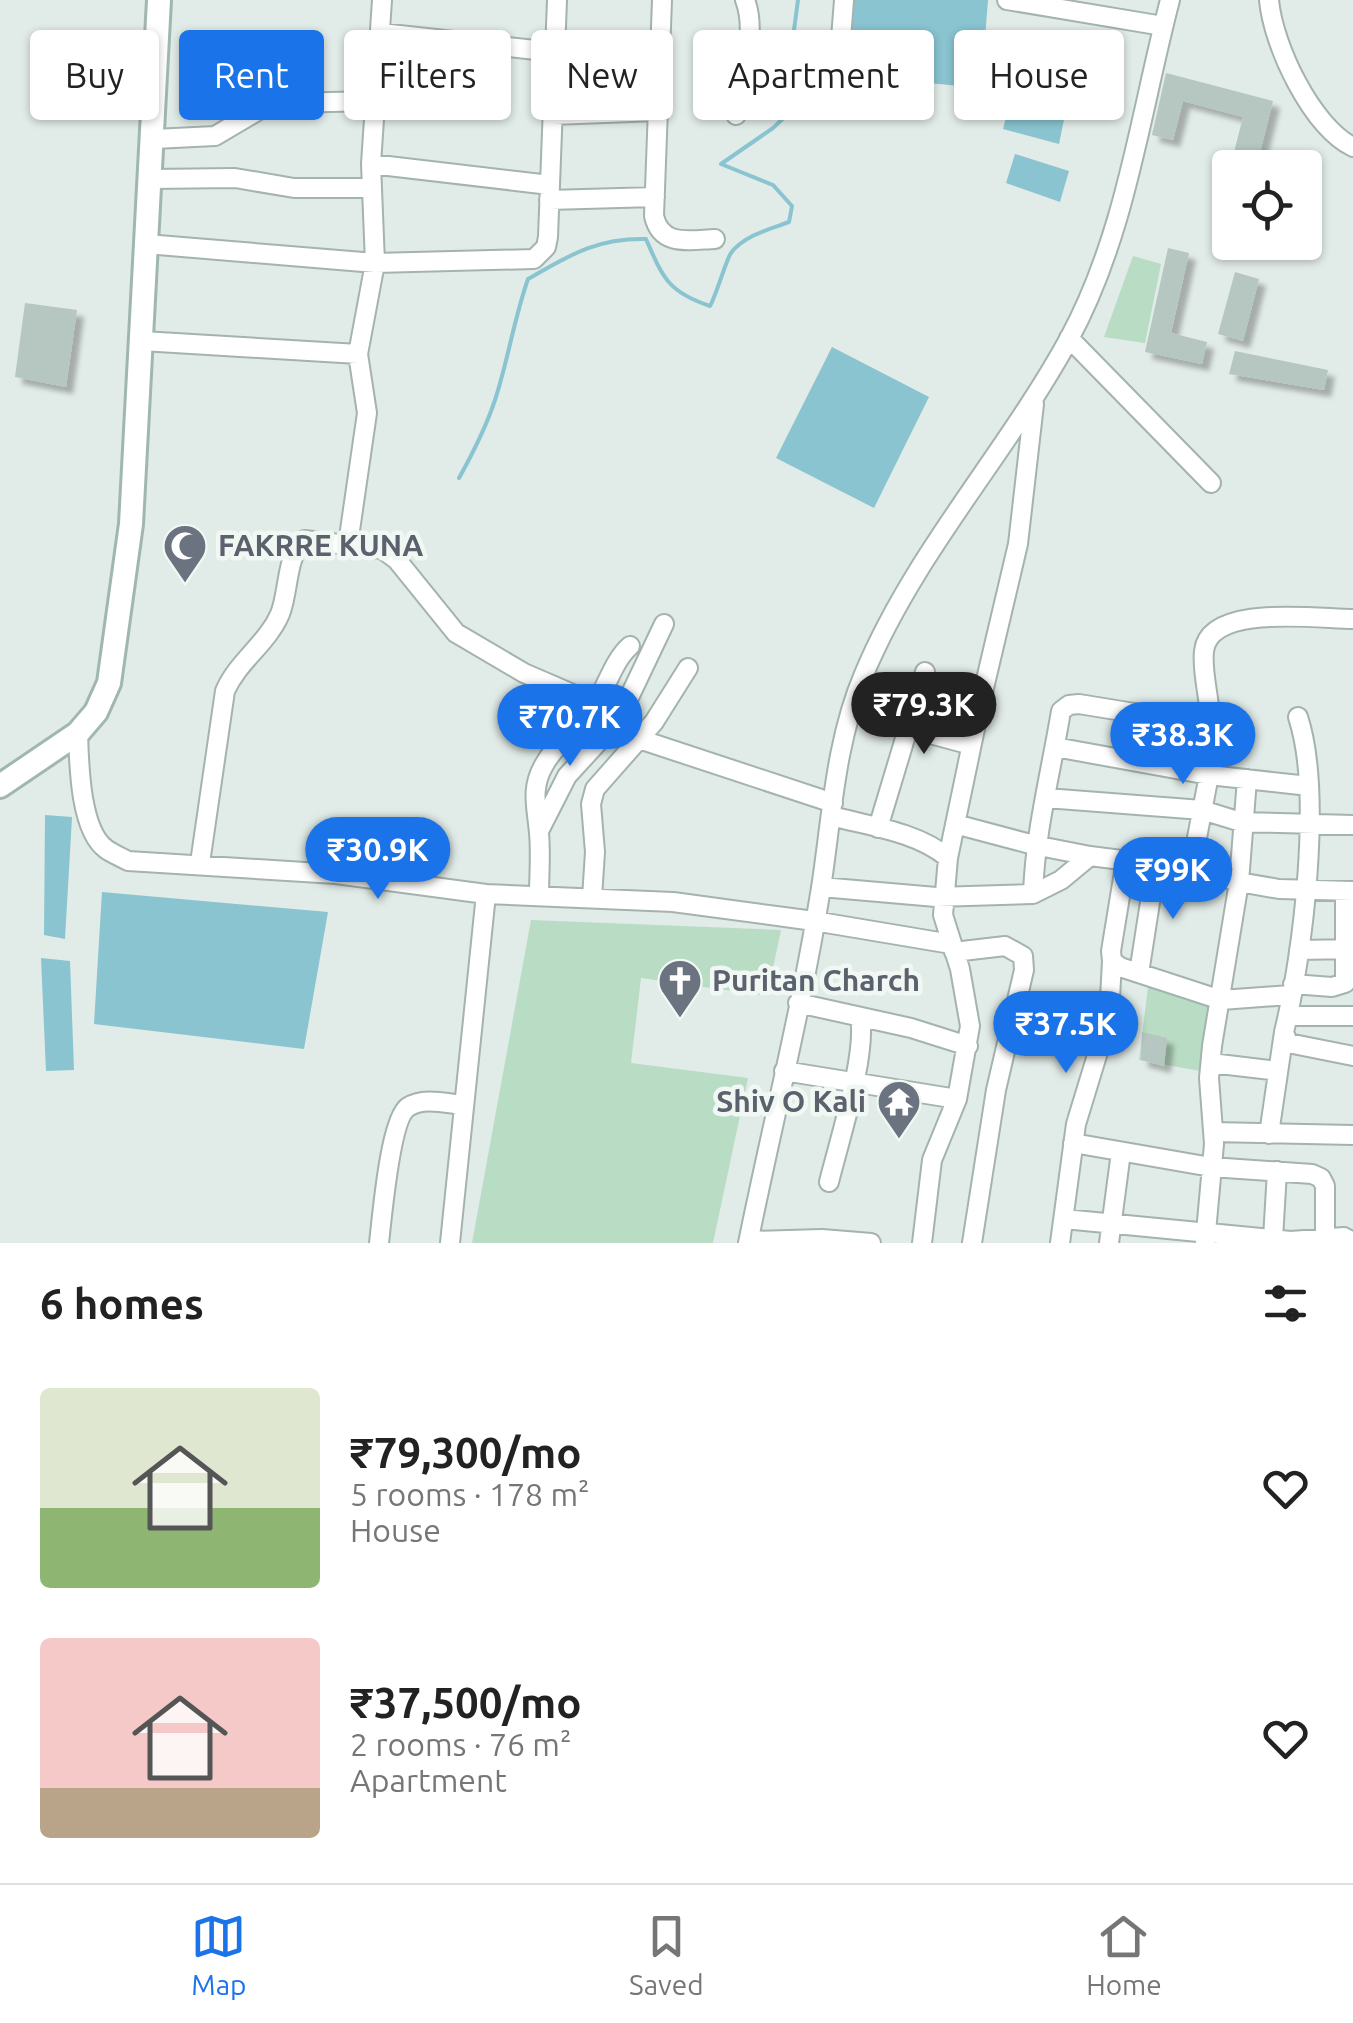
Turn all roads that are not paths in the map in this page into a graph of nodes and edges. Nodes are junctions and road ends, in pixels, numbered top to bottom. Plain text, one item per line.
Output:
1 (159, 0) edge
2 (382, 0) edge
3 (557, 0) edge
4 (662, 0) edge
5 (745, 0) edge
6 (844, 0) edge
7 (1007, 0) edge
8 (1170, 0) edge
9 (1270, 0) edge
10 (1163, 26) junction
11 (380, 30) edge
12 (555, 30) edge
13 (661, 30) edge
14 (749, 30) edge
15 (842, 30) edge
16 (344, 102) edge
17 (374, 120) edge
18 (552, 120) edge
19 (658, 120) edge
20 (154, 140) junction
21 (1353, 147) edge
22 (371, 164) junction
23 (152, 179) junction
24 (371, 188) junction
25 (550, 192) junction
26 (654, 197) junction
27 (715, 240) dead end
28 (146, 244) junction
29 (376, 263) junction
30 (1069, 338) junction
31 (142, 341) junction
32 (358, 354) junction
33 (1034, 399) junction
34 (1211, 483) dead end
35 (348, 544) junction
36 (1353, 619) edge
37 (664, 624) dead end
38 (630, 646) dead end
39 (688, 668) dead end
40 (925, 672) dead end
41 (596, 704) junction
42 (1209, 706) junction
43 (1298, 717) dead end
44 (908, 728) junction
45 (78, 733) junction
46 (639, 739) junction
47 (972, 745) junction
48 (1055, 747) junction
49 (1209, 775) junction
50 (1247, 780) junction
51 (0, 786) edge
52 (1310, 786) junction
53 (1046, 798) junction
54 (832, 809) junction
55 (1202, 810) junction
56 (1241, 822) junction
57 (1308, 823) junction
58 (955, 824) junction
59 (1353, 825) edge
60 (878, 828) junction
61 (539, 832) junction
62 (1034, 845) junction
63 (1090, 856) junction
64 (948, 858) junction
65 (1126, 860) junction
66 (200, 863) junction
67 (1156, 864) junction
68 (1191, 870) junction
69 (1238, 882) junction
70 (821, 887) junction
71 (1304, 890) junction
72 (1349, 891) edge
73 (486, 894) junction
74 (1033, 894) junction
75 (538, 896) junction
76 (944, 897) junction
77 (592, 898) junction
78 (814, 920) junction
79 (953, 948) junction
80 (1349, 949) edge
81 (1300, 950) junction
82 (1112, 961) junction
83 (1139, 973) junction
84 (1292, 989) junction
85 (1221, 1000) junction
86 (798, 1003) junction
87 (860, 1016) junction
88 (1353, 1016) edge
89 (1286, 1024) junction
90 (968, 1046) junction
91 (1353, 1056) edge
92 (1211, 1063) junction
93 (784, 1071) junction
94 (1278, 1071) junction
95 (853, 1081) junction
96 (957, 1098) junction
97 (462, 1105) junction
98 (1213, 1132) junction
99 (1269, 1134) junction
100 (1353, 1135) edge
101 (1073, 1143) junction
102 (1121, 1152) junction
103 (1211, 1167) junction
104 (1276, 1171) junction
105 (829, 1182) dead end
106 (1064, 1219) junction
107 (1111, 1224) junction
108 (1205, 1238) edge
109 (1325, 1238) junction
110 (1260, 1240) edge
111 (748, 1242) edge
112 (1353, 1242) edge
113 (379, 1243) edge
114 (450, 1243) edge
115 (871, 1243) edge
116 (922, 1243) edge
117 (972, 1243) edge
118 (1060, 1243) edge
119 (1108, 1243) edge

1 - 20 main road
2 - 11 street
3 - 12 street
4 - 13 street
5 - 14 street
6 - 15 street
7 - 10 street
8 - 10 street
9 - 21 street
10 - 30 street
16 - 20 street
17 - 22 street
18 - 25 street
19 - 26 street
20 - 23 main road
22 - 24 street
22 - 25 street
23 - 24 street
23 - 28 main road
24 - 29 street
25 - 26 street
25 - 29 street
26 - 27 street
28 - 29 street
28 - 31 main road
29 - 32 street
30 - 33 street
30 - 34 street
31 - 32 street
31 - 45 main road
32 - 35 street
33 - 47 street
33 - 54 street
35 - 41 street
35 - 66 street
36 - 42 street
37 - 61 street
38 - 41 street
39 - 46 street
40 - 44 street
41 - 61 street
42 - 48 street
42 - 49 street
43 - 52 street
44 - 47 street
44 - 60 street
45 - 51 main road
45 - 66 street
46 - 54 street
46 - 77 street
47 - 58 street
48 - 49 street
48 - 53 street
49 - 50 street
49 - 55 street
50 - 52 street
50 - 56 street
52 - 57 street
53 - 55 street
53 - 62 street
54 - 60 street
54 - 70 street
55 - 56 street
55 - 68 street
56 - 57 street
56 - 69 street
57 - 59 street
57 - 71 street
58 - 62 street
58 - 64 street
60 - 64 street
61 - 75 street
62 - 63 street
62 - 74 street
63 - 65 street
63 - 74 street
64 - 76 street
65 - 67 street
65 - 82 street
66 - 73 street
67 - 68 street
67 - 83 street
68 - 69 street
69 - 71 street
69 - 85 street
70 - 76 street
70 - 78 street
71 - 72 street
71 - 81 street
72 - 80 street
73 - 75 street
73 - 97 street
74 - 76 street
75 - 77 street
76 - 79 street
77 - 78 street
78 - 79 street
78 - 86 street
79 - 90 street
79 - 117 street
80 - 81 street
80 - 84 street
81 - 84 street
82 - 83 street
82 - 101 street
83 - 85 street
84 - 85 street
84 - 89 street
85 - 92 street
86 - 87 street
86 - 93 street
87 - 90 street
87 - 95 street
88 - 89 street
89 - 91 street
89 - 94 street
90 - 96 street
92 - 94 street
92 - 98 street
93 - 95 street
93 - 111 street
94 - 99 street
95 - 96 street
95 - 105 street
96 - 116 street
97 - 113 street
97 - 114 street
98 - 99 street
98 - 103 street
99 - 100 street
101 - 102 street
101 - 106 street
102 - 103 street
102 - 107 street
103 - 104 street
103 - 108 street
104 - 109 street
104 - 110 street
106 - 107 street
106 - 118 street
107 - 108 street
107 - 119 street
108 - 110 street
109 - 110 street
109 - 112 street
111 - 115 street

